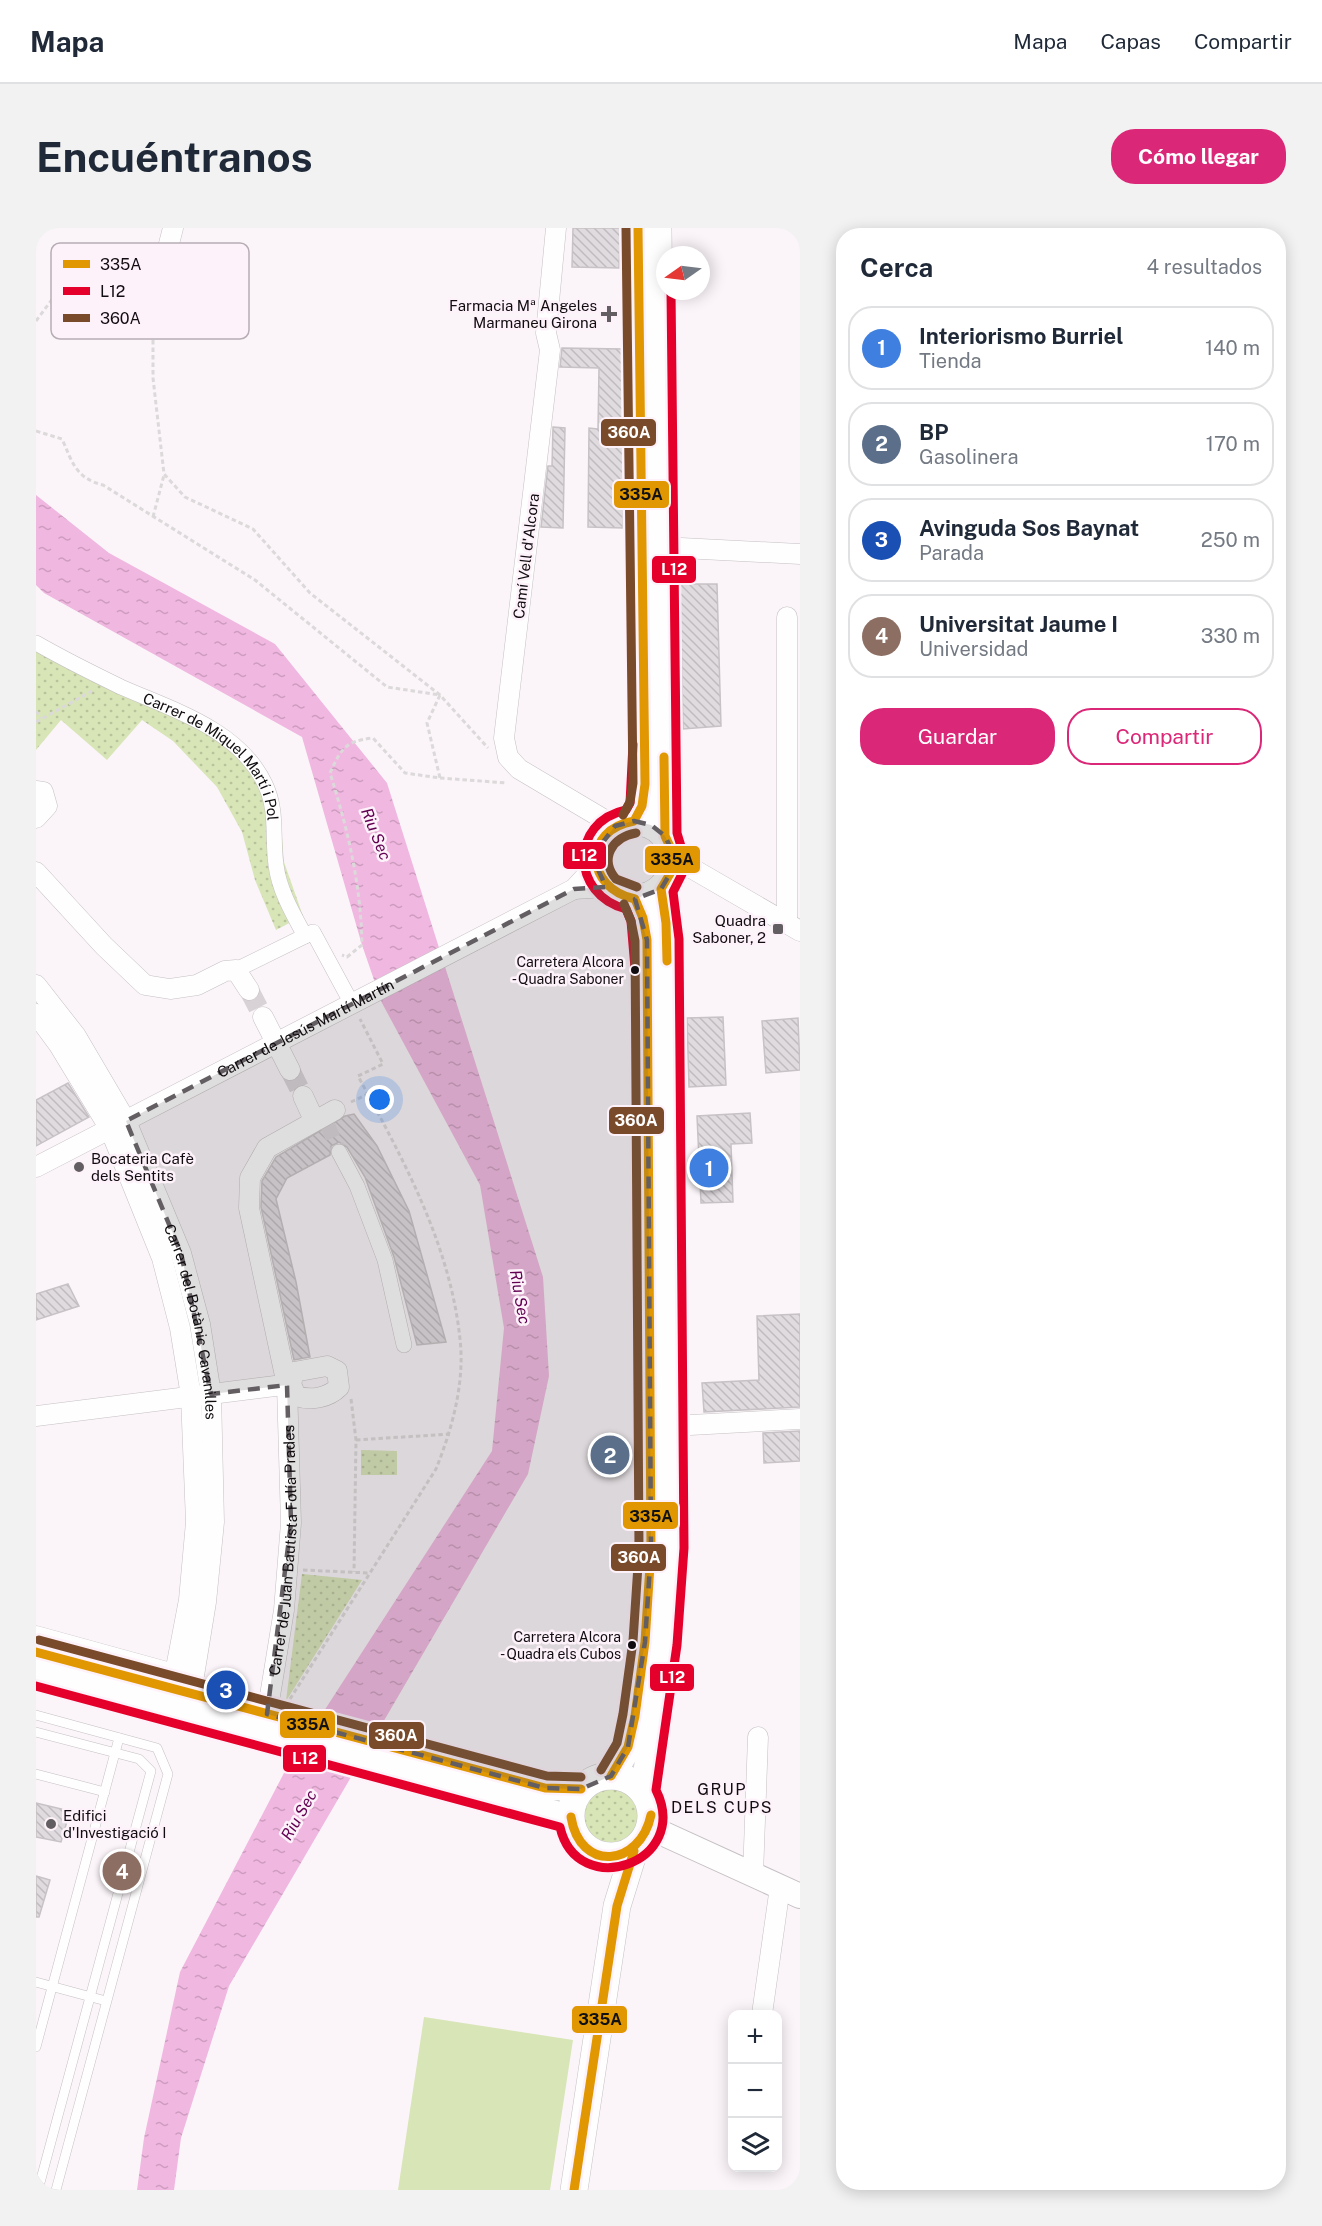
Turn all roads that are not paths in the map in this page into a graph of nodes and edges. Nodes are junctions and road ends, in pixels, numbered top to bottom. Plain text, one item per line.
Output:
1 (172, 228) edge
2 (556, 228) edge
3 (638, 228) edge
4 (658, 228) edge
5 (168, 243) edge
6 (662, 547) junction
7 (800, 554) edge
8 (787, 617) dead end
9 (36, 644) edge
10 (36, 791) edge
11 (36, 818) edge
12 (625, 824) junction
13 (671, 863) junction
14 (36, 872) edge
15 (601, 876) junction
16 (635, 899) junction
17 (793, 927) edge
18 (309, 934) junction
19 (236, 970) junction
20 (36, 985) edge
21 (249, 990) tunnel mouth
22 (352, 1004) junction
23 (36, 1014) edge
24 (263, 1017) tunnel mouth
25 (276, 1043) junction
26 (290, 1071) tunnel mouth
27 (303, 1096) tunnel mouth
28 (118, 1125) junction
29 (339, 1152) tunnel mouth
30 (36, 1167) edge
31 (404, 1345) dead end
32 (289, 1384) junction
33 (201, 1395) junction
34 (36, 1416) edge
35 (800, 1419) edge
36 (672, 1426) junction
37 (36, 1636) edge
38 (36, 1652) edge
39 (36, 1674) edge
40 (183, 1684) junction
41 (36, 1715) edge
42 (273, 1716) junction
43 (36, 1732) edge
44 (302, 1735) junction
45 (758, 1737) dead end
46 (119, 1738) junction
47 (115, 1753) junction
48 (392, 1759) junction
49 (36, 1774) edge
50 (611, 1776) junction
51 (581, 1789) junction
52 (105, 1792) junction
53 (644, 1792) junction
54 (571, 1818) junction
55 (651, 1828) junction
56 (634, 1851) junction
57 (607, 1857) junction
58 (753, 1875) junction
59 (790, 1892) edge
60 (617, 1906) junction
61 (36, 1982) edge
62 (52, 1986) junction
63 (90, 1997) junction
64 (106, 2001) junction
65 (763, 2010) edge
66 (39, 2021) edge
67 (36, 2047) edge
68 (38, 2190) edge
69 (56, 2190) edge
70 (574, 2190) edge

1 - 5 street
2 - 12 street, Camí Vell d'Alcora
3 - 12 main road
4 - 6 main road
6 - 7 street
6 - 13 main road
8 - 17 street
9 - 18 street, Carrer de Miquel Martí i Pol
10 - 11 street
12 - 13 main road
12 - 15 main road
13 - 16 main road
13 - 17 street
13 - 36 main road
14 - 19 street
15 - 16 main road
15 - 22 street, Carrer de Jesús Martí Martín
16 - 50 main road
18 - 19 street
18 - 22 street, Carrer de Miquel Martí i Pol
19 - 21 street
20 - 28 street, Carrer del Botànic Cavanilles
22 - 25 street, Carrer de Jesús Martí Martín
23 - 28 street, Carrer del Botànic Cavanilles
24 - 25 street
25 - 26 street
25 - 28 street, Carrer de Jesús Martí Martín
27 - 32 street, Carrer de Juan Bautista Folía Prades
28 - 30 street, Carrer de Jesús Martí Martín
28 - 33 street, Carrer del Botànic Cavanilles
29 - 31 street
32 - 32 street
32 - 33 street
32 - 42 street, Carrer de Juan Bautista Folía Prades
33 - 34 street
33 - 40 street, Carrer del Botànic Cavanilles
35 - 36 street
36 - 53 main road
37 - 40 street
38 - 40 street
39 - 44 street
40 - 42 street
41 - 46 lane
42 - 44 street
43 - 47 lane
44 - 48 street
45 - 58 street
46 - 47 lane
46 - 64 lane
47 - 52 lane
47 - 63 lane
48 - 51 street
48 - 54 street
49 - 52 lane
50 - 51 main road
50 - 53 main road
51 - 54 main road
52 - 62 lane
53 - 55 main road
54 - 57 main road
55 - 56 main road
55 - 58 street
56 - 57 main road
56 - 60 main road
57 - 60 main road
58 - 59 street
59 - 65 street
60 - 70 main road
61 - 62 lane
62 - 63 lane
62 - 66 lane
63 - 64 lane
63 - 68 lane
64 - 69 lane
66 - 67 lane

